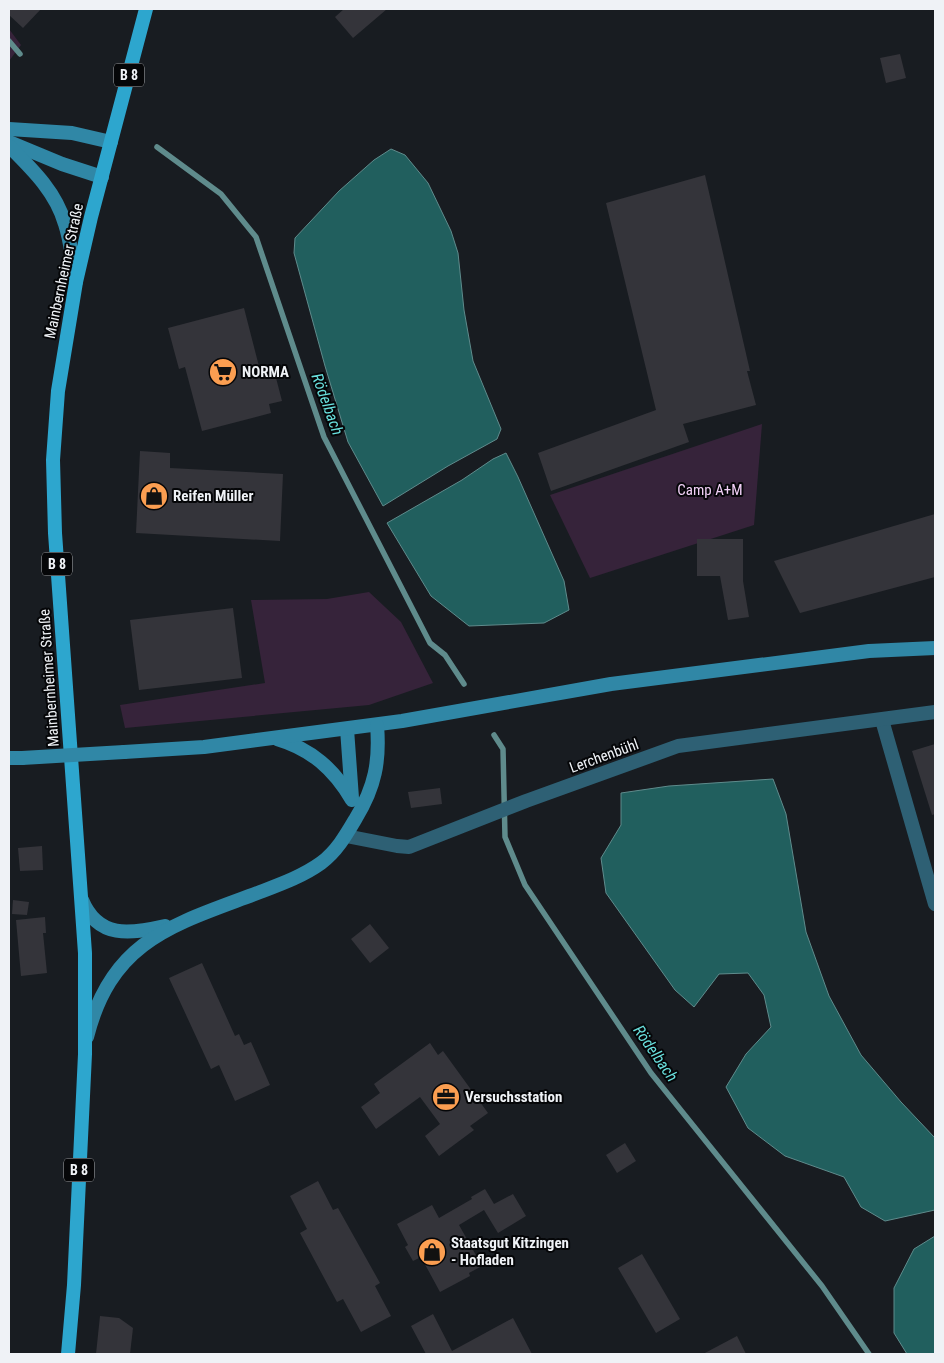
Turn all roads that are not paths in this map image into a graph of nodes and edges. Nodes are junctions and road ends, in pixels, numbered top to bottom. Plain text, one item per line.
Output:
1 (146, 9) edge
2 (9, 129) edge
3 (9, 141) edge
4 (111, 142) junction
5 (9, 146) edge
6 (102, 177) junction
7 (76, 282) junction
8 (935, 648) edge
9 (935, 712) edge
10 (882, 720) junction
11 (377, 725) junction
12 (346, 729) junction
13 (273, 738) junction
14 (16, 758) edge
15 (352, 800) junction
16 (348, 831) junction
17 (82, 900) junction
18 (935, 904) edge
19 (185, 921) junction
20 (85, 1054) junction
21 (68, 1354) edge

1 - 4 main road, Mainbernheimer Straße / B 8
2 - 4 main road
3 - 6 main road
4 - 6 main road, Mainbernheimer Straße / B 8
5 - 7 main road
6 - 7 main road, Mainbernheimer Straße / B 8
7 - 17 main road, Mainbernheimer Straße / B 8
8 - 11 main road
9 - 10 street, Lerchenbühl
10 - 16 street, Lerchenbühl
10 - 18 street
11 - 12 main road
11 - 16 main road
12 - 13 main road
12 - 15 main road
13 - 14 main road, bridge
13 - 15 main road
15 - 16 main road
16 - 19 main road
17 - 19 main road
17 - 20 main road, Mainbernheimer Straße / B 8
19 - 20 main road
20 - 21 main road, Mainbernheimer Straße / B 8

